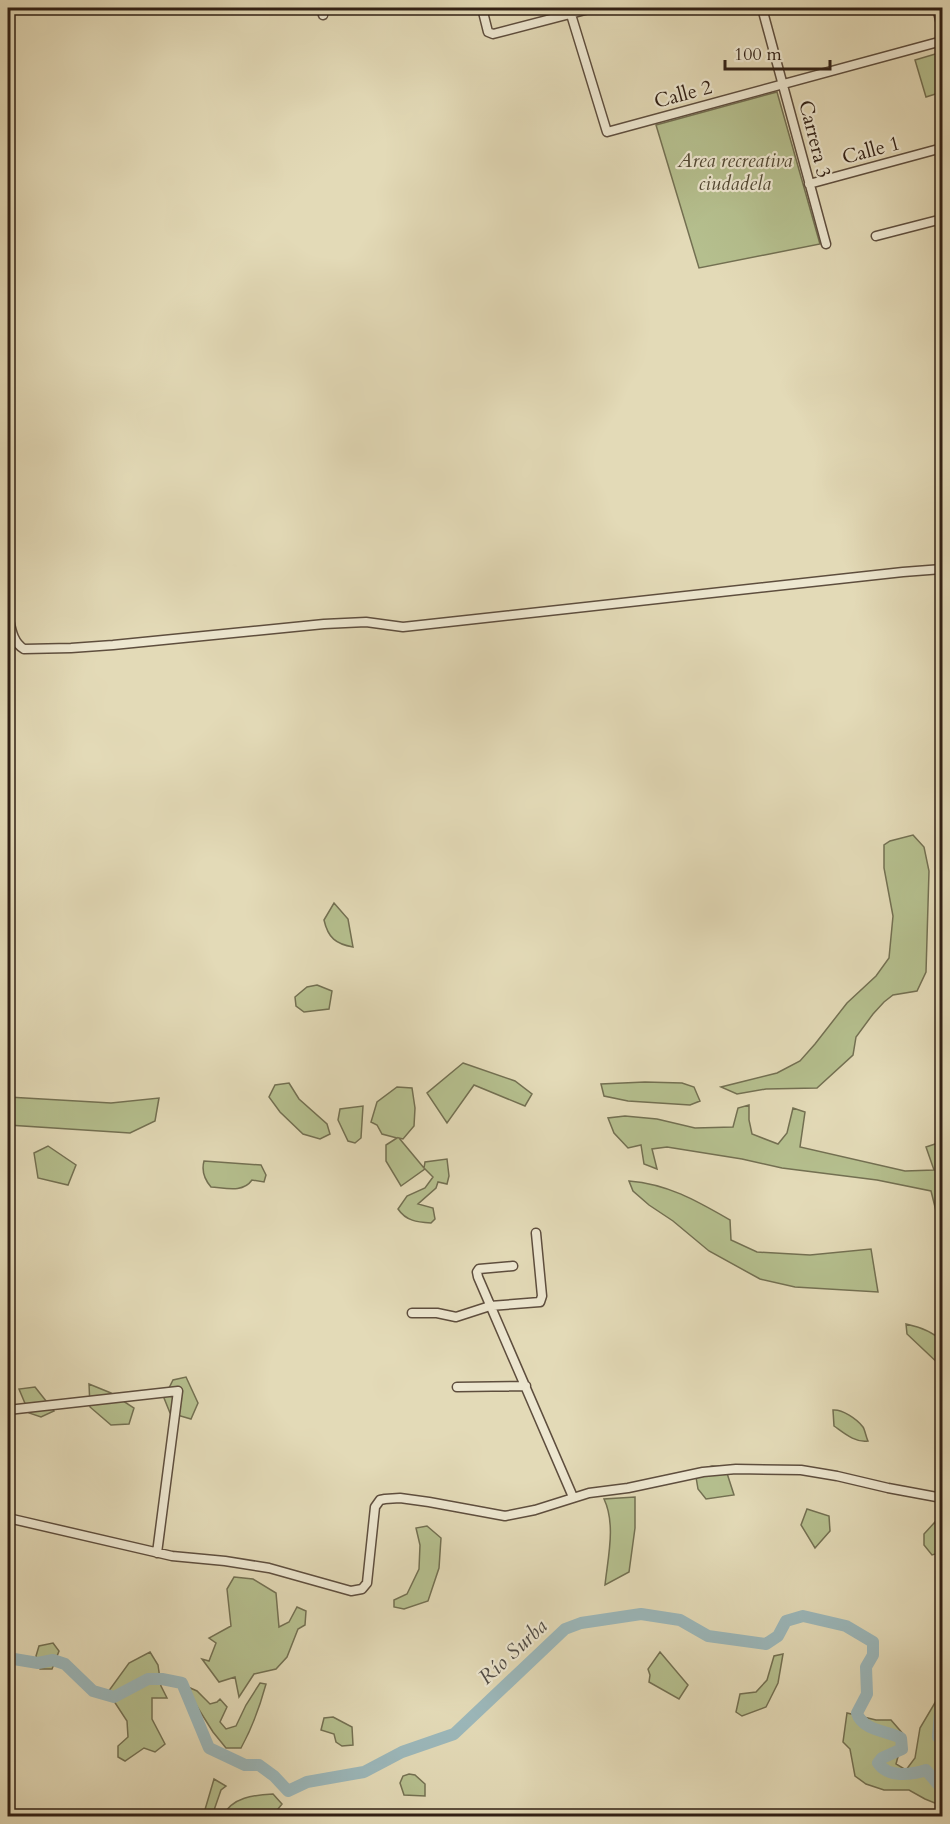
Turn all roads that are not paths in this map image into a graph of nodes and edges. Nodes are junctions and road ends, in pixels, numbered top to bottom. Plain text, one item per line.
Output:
1 (482, 8) edge
2 (593, 8) edge
3 (762, 8) edge
4 (937, 8) edge
5 (570, 11) edge
6 (942, 28) edge
7 (942, 41) edge
8 (784, 84) junction
9 (942, 148) edge
10 (809, 184) junction
11 (942, 219) edge
12 (876, 236) dead end
13 (826, 244) dead end
14 (942, 569) edge
15 (8, 615) edge
16 (536, 1233) dead end
17 (513, 1266) dead end
18 (490, 1306) junction
19 (412, 1313) dead end
20 (526, 1386) junction
21 (458, 1387) dead end
22 (8, 1410) edge
23 (573, 1497) junction
24 (942, 1498) edge
25 (8, 1518) edge
26 (157, 1553) junction

1 - 5 street
2 - 5 street
3 - 8 street, Carrera 3
4 - 6 street
5 - 8 street, Calle 2
7 - 8 street, Calle 2
8 - 10 street, Carrera 3
9 - 10 street, Calle 1
10 - 13 street, Carrera 3
11 - 12 street
14 - 15 street
16 - 18 street
17 - 18 street
18 - 19 street
18 - 20 street
20 - 21 street
20 - 23 street
22 - 26 street
23 - 24 street
23 - 26 street
25 - 26 street

